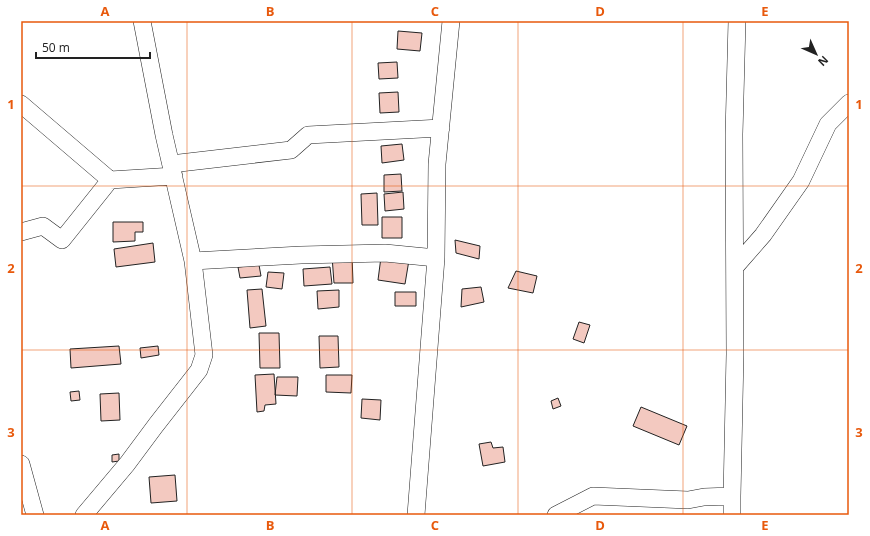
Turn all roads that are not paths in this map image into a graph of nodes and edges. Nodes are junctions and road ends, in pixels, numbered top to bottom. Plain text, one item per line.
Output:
1 (142, 21) edge
2 (451, 21) edge
3 (737, 21) edge
4 (849, 102) edge
5 (21, 104) edge
6 (441, 128) junction
7 (172, 170) junction
8 (110, 180) junction
9 (21, 232) edge
10 (436, 258) junction
11 (193, 261) junction
12 (735, 267) junction
13 (21, 464) edge
14 (732, 496) junction
15 (416, 511) edge
16 (35, 515) edge
17 (84, 515) edge
18 (401, 515) edge
19 (556, 515) edge
20 (732, 515) edge

1 - 7 street
2 - 6 street
3 - 12 street
4 - 12 street
5 - 8 street
6 - 7 street
6 - 10 street
7 - 8 street
7 - 11 street
8 - 9 street
10 - 11 street
10 - 15 street
11 - 17 street
12 - 14 street
13 - 16 street
14 - 19 street
14 - 20 street
15 - 18 street

